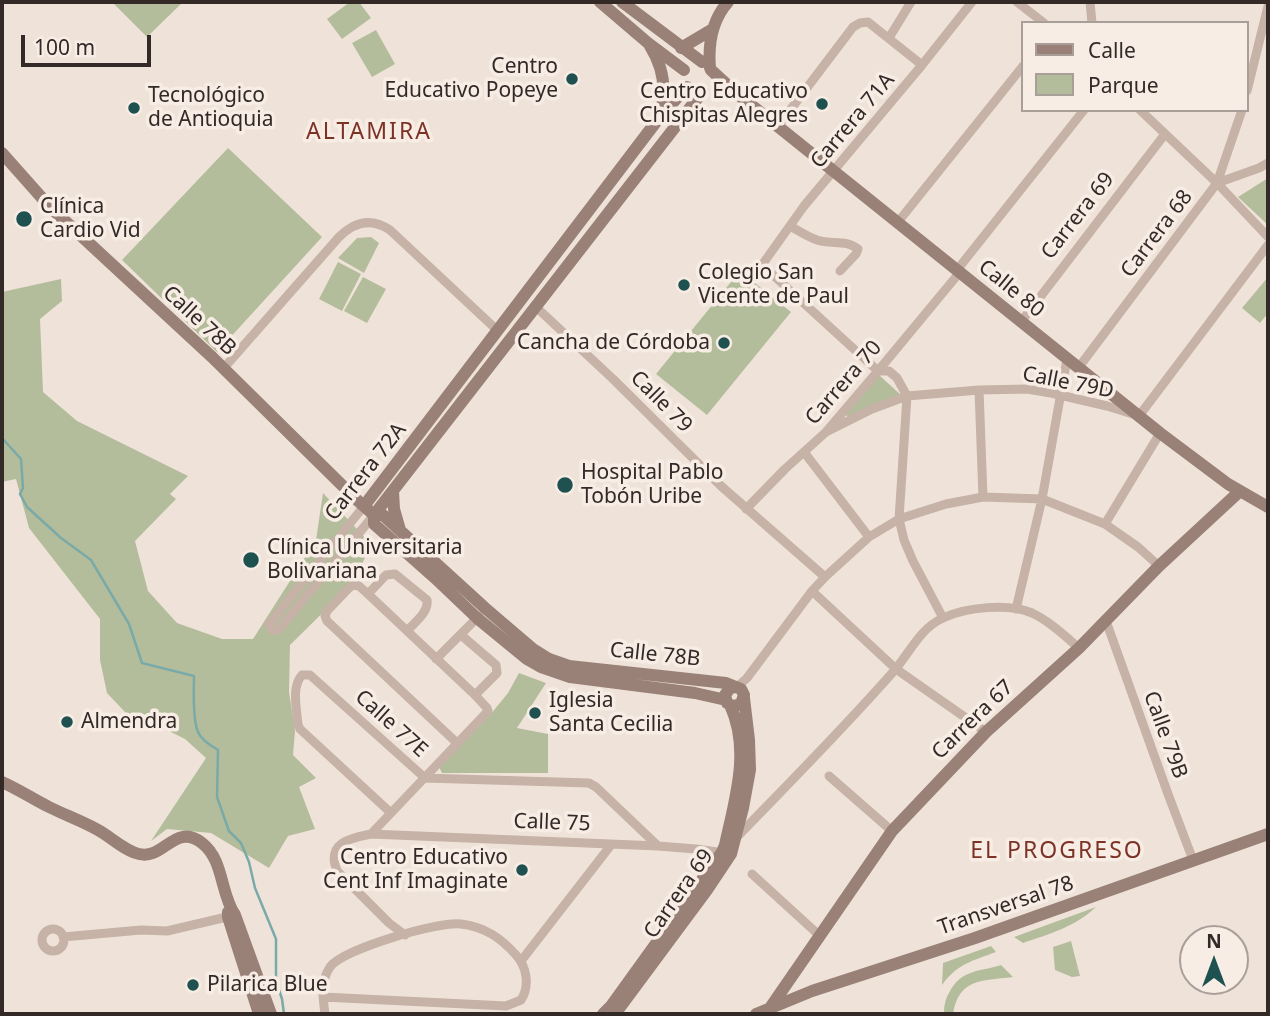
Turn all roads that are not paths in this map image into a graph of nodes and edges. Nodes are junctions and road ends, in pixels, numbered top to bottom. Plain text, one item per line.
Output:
1 (600, 2) edge
2 (622, 2) edge
3 (728, 2) edge
4 (911, 2) edge
5 (972, 2) edge
6 (1017, 2) edge
7 (1090, 2) edge
8 (1268, 6) edge
9 (1041, 21) edge
10 (1092, 21) edge
11 (713, 29) junction
12 (889, 38) junction
13 (648, 43) junction
14 (681, 48) junction
15 (922, 65) junction
16 (706, 66) junction
17 (1021, 68) edge
18 (684, 70) junction
19 (1249, 83) edge
20 (687, 87) junction
21 (705, 90) junction
22 (735, 92) junction
23 (1082, 112) edge
24 (1142, 112) edge
25 (1241, 112) edge
26 (659, 118) junction
27 (778, 126) junction
28 (1165, 134) junction
29 (2, 153) edge
30 (1268, 163) edge
31 (835, 171) junction
32 (1217, 183) junction
33 (898, 222) junction
34 (790, 226) junction
35 (1268, 237) edge
36 (1268, 244) edge
37 (561, 247) junction
38 (575, 256) junction
39 (840, 271) dead end
40 (959, 271) junction
41 (536, 307) junction
42 (1021, 321) junction
43 (498, 331) junction
44 (1067, 359) junction
45 (1079, 367) junction
46 (223, 369) junction
47 (878, 371) junction
48 (979, 390) junction
49 (1060, 394) junction
50 (906, 397) junction
51 (1139, 416) junction
52 (825, 432) junction
53 (1160, 433) junction
54 (804, 452) junction
55 (379, 488) junction
56 (393, 491) junction
57 (1240, 491) junction
58 (349, 492) junction
59 (983, 497) junction
60 (1042, 499) junction
61 (1268, 507) edge
62 (747, 509) junction
63 (369, 510) junction
64 (899, 519) junction
65 (1105, 524) junction
66 (400, 530) junction
67 (869, 537) junction
68 (1159, 566) junction
69 (825, 576) junction
70 (435, 578) junction
71 (460, 585) junction
72 (813, 591) junction
73 (368, 594) junction
74 (1016, 609) junction
75 (481, 613) junction
76 (943, 618) junction
77 (1106, 621) junction
78 (407, 631) junction
79 (461, 635) junction
80 (1079, 648) junction
81 (436, 659) junction
82 (896, 669) junction
83 (741, 689) junction
84 (695, 693) junction
85 (475, 695) junction
86 (728, 703) junction
87 (739, 729) junction
88 (986, 732) junction
89 (457, 743) junction
90 (829, 776) dead end
91 (425, 778) junction
92 (2, 782) edge
93 (391, 813) junction
94 (892, 831) junction
95 (371, 834) junction
96 (1268, 834) edge
97 (735, 839) junction
98 (611, 845) junction
99 (658, 846) junction
100 (726, 853) junction
101 (1194, 860) junction
102 (752, 874) dead end
103 (230, 912) junction
104 (405, 935) junction
105 (820, 936) junction
106 (63, 937) dead end
107 (521, 961) junction
108 (799, 965) junction
109 (249, 969) junction
110 (812, 991) junction
111 (323, 997) junction
112 (770, 1008) junction
113 (257, 1009) edge
114 (617, 1013) edge
115 (246, 1014) edge
116 (271, 1014) edge
117 (325, 1014) edge
118 (603, 1014) edge
119 (756, 1014) edge

1 - 13 main road
2 - 14 main road, Calle 80
3 - 11 main road
4 - 12 street
5 - 15 street, Carrera 71A
6 - 9 street
7 - 10 street
8 - 19 street
11 - 14 main road
11 - 16 main road
12 - 15 street
12 - 27 street
13 - 18 main road
13 - 26 main road
14 - 16 main road, Calle 80
15 - 31 street, Carrera 71A
16 - 18 main road
16 - 21 main road
16 - 22 main road, Calle 80
17 - 33 street
18 - 20 main road
20 - 21 main road
20 - 26 main road, Carrera 72A
21 - 22 main road
21 - 38 main road, Carrera 72A
22 - 27 main road, Calle 80
23 - 40 street, Carrera 70
24 - 28 street
25 - 32 street, Carrera 68
26 - 37 main road, Carrera 72A
27 - 31 main road, Calle 80
28 - 32 street
28 - 42 street, Carrera 69
29 - 46 main road, Calle 78B
30 - 32 street
31 - 33 main road, Calle 80
31 - 34 street, Carrera 71A
32 - 35 street
32 - 45 street, Carrera 68
33 - 40 main road, Calle 80
34 - 39 street
34 - 47 street, Carrera 71A
36 - 51 street
37 - 38 main road
37 - 43 main road, Carrera 72A
38 - 41 main road, Carrera 72A
40 - 42 main road, Calle 80
40 - 47 street, Carrera 70
41 - 56 main road, Carrera 72A
41 - 62 street, Calle 79
42 - 44 main road, Calle 80
43 - 46 street
43 - 55 main road, Carrera 72A
44 - 45 main road, Calle 80
44 - 49 street
45 - 51 main road, Calle 80
46 - 58 main road, Calle 78B
47 - 50 street
47 - 52 street, Carrera 70
48 - 49 street, Calle 79D
48 - 50 street, Calle 79D
48 - 59 street
49 - 51 street, Calle 79D
49 - 60 street
50 - 52 street, Calle 79D
50 - 64 street
51 - 53 main road, Calle 80
52 - 54 street, Carrera 70
53 - 57 main road, Calle 80
53 - 65 street
54 - 62 street, Carrera 70
54 - 67 street
55 - 58 main road
55 - 63 main road, Carrera 72A
56 - 63 main road, Carrera 72A
56 - 66 main road
57 - 61 main road, Calle 80
57 - 68 main road, Carrera 67
58 - 63 main road, Calle 78B
59 - 60 street
59 - 64 street
60 - 65 street
60 - 74 street
62 - 69 street, Calle 79
63 - 63 street, Carrera 72A
63 - 66 main road, Calle 78B
63 - 70 main road, Calle 78B
64 - 67 street
64 - 76 street
65 - 68 street
66 - 71 main road, Calle 78B
67 - 69 street
68 - 77 main road, Carrera 67
69 - 72 street
70 - 71 main road
70 - 75 main road, Calle 78B
71 - 75 main road, Calle 78B
72 - 82 street
72 - 83 street
73 - 78 street
73 - 78 street
73 - 89 street
74 - 76 street
74 - 80 street
75 - 79 street
75 - 83 main road, Calle 78B
75 - 84 main road, Calle 78B
76 - 82 street
77 - 80 main road, Carrera 67
77 - 101 street, Calle 79B
78 - 81 street
79 - 81 street
79 - 85 street
80 - 88 main road, Carrera 67
81 - 85 street
82 - 88 street
82 - 97 street
83 - 86 main road
83 - 97 main road, Carrera 69
84 - 86 main road, Calle 78B
84 - 87 main road
85 - 89 street
86 - 87 main road, Carrera 69
87 - 100 main road, Carrera 69
88 - 94 main road, Carrera 67
89 - 91 street
90 - 94 street
91 - 93 street
91 - 93 street, Calle 77E
91 - 99 street, Calle 77E
92 - 103 main road
93 - 95 street
94 - 105 main road, Carrera 67
95 - 98 street, Calle 75
95 - 104 street
96 - 101 main road, Transversal 78
97 - 100 main road, Carrera 69
98 - 99 street, Calle 75
98 - 107 street
99 - 100 street, Calle 75
100 - 114 main road, Carrera 69
100 - 118 main road, Carrera 69
101 - 110 main road, Transversal 78
102 - 105 street
103 - 106 street
103 - 109 main road
104 - 107 street
104 - 111 street
105 - 108 main road, Carrera 67
107 - 111 street
108 - 110 main road
108 - 112 main road, Carrera 67
109 - 113 main road
109 - 116 main road
110 - 112 main road, Transversal 78
111 - 117 street
112 - 119 main road, Transversal 78
113 - 115 main road

